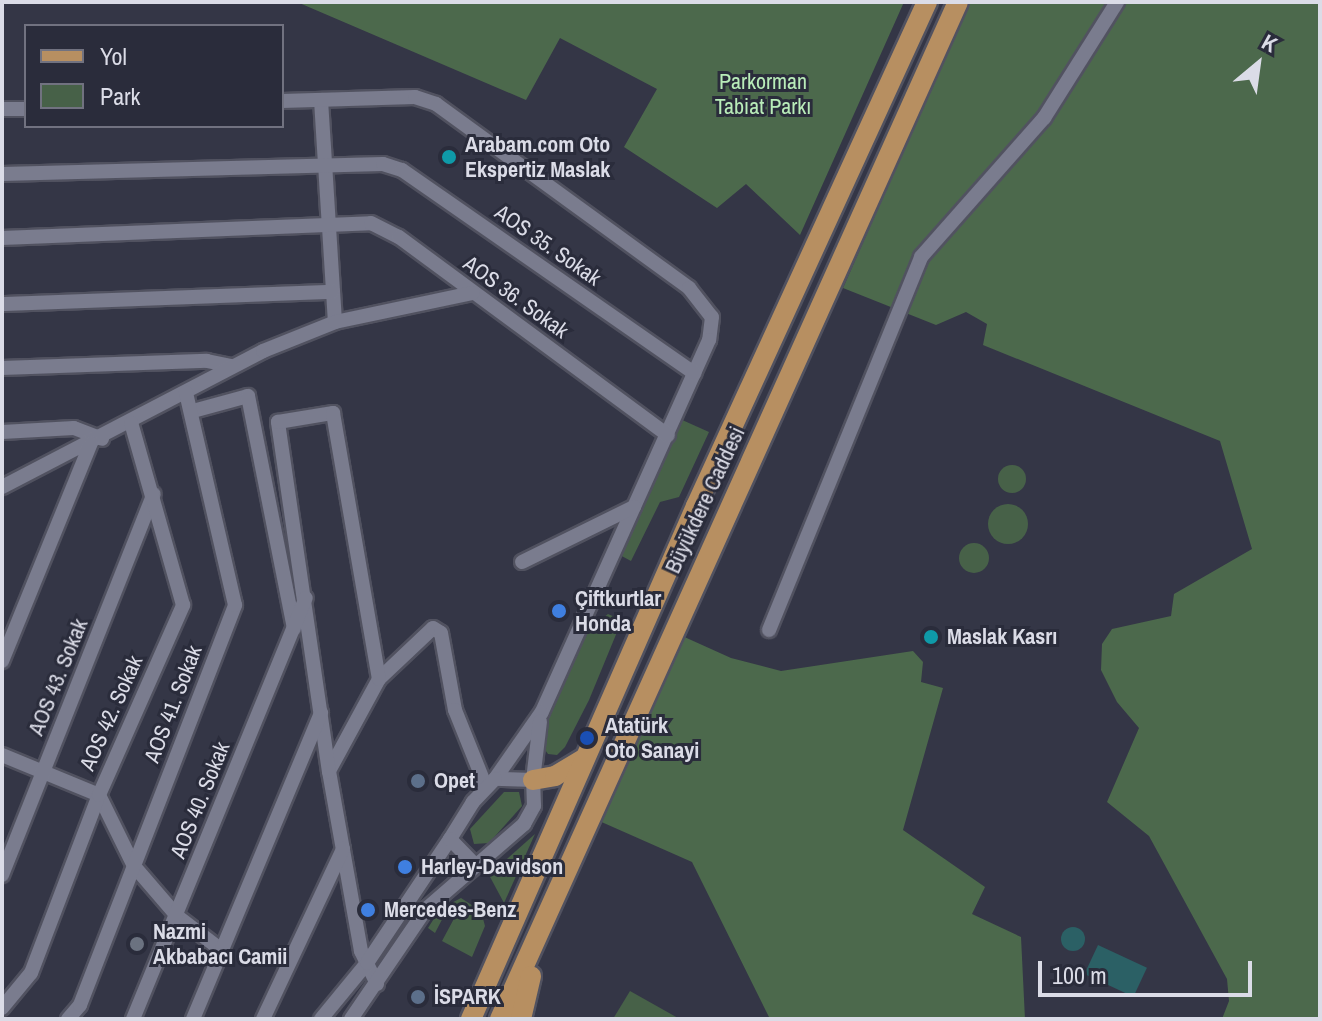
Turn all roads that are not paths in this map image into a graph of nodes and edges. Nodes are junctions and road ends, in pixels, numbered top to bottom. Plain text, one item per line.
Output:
1 (927, 2) edge
2 (958, 2) edge
3 (1117, 2) edge
4 (321, 100) junction
5 (284, 101) edge
6 (2, 109) edge
7 (24, 109) edge
8 (325, 163) junction
9 (2, 174) edge
10 (329, 227) junction
11 (2, 238) edge
12 (333, 292) junction
13 (473, 293) junction
14 (2, 304) edge
15 (335, 322) junction
16 (779, 329) junction
17 (231, 366) junction
18 (2, 368) edge
19 (694, 373) junction
20 (186, 393) junction
21 (193, 411) junction
22 (131, 423) junction
23 (2, 432) edge
24 (668, 435) junction
25 (96, 441) junction
26 (754, 449) junction
27 (2, 487) edge
28 (154, 494) junction
29 (634, 507) junction
30 (522, 562) dead end
31 (307, 597) junction
32 (294, 629) junction
33 (769, 630) dead end
34 (2, 661) edge
35 (379, 679) junction
36 (322, 711) junction
37 (541, 713) junction
38 (2, 755) edge
39 (586, 756) junction
40 (44, 772) junction
41 (329, 772) junction
42 (533, 780) junction
43 (491, 783) junction
44 (99, 795) junction
45 (450, 839) junction
46 (343, 849) junction
47 (474, 864) junction
48 (134, 866) junction
49 (2, 875) edge
50 (177, 916) junction
51 (532, 947) junction
52 (220, 949) junction
53 (367, 963) junction
54 (377, 984) junction
55 (2, 1008) edge
56 (68, 1019) edge
57 (133, 1019) edge
58 (193, 1019) edge
59 (263, 1019) edge
60 (321, 1019) edge
61 (351, 1019) edge
62 (471, 1019) edge
63 (500, 1019) edge
64 (521, 1019) edge

1 - 16 main road, Büyükdere Caddesi
2 - 26 main road, Büyükdere Caddesi
3 - 33 street
4 - 5 street
4 - 8 street
4 - 19 street
6 - 7 street
8 - 9 street, AOS 35. Sokak
8 - 10 street
8 - 19 street, AOS 35. Sokak
10 - 11 street, AOS 36. Sokak
10 - 12 street
10 - 13 street, AOS 36. Sokak
12 - 14 street
12 - 15 street
13 - 15 street
13 - 24 street, AOS 36. Sokak
15 - 17 street
16 - 26 main road
16 - 39 main road, Büyükdere Caddesi
17 - 18 street
17 - 20 street
19 - 24 street
20 - 21 street, AOS 41. Sokak
20 - 22 street
21 - 32 street
21 - 48 street, AOS 41. Sokak
22 - 25 street
22 - 28 street, AOS 42. Sokak
23 - 25 street
24 - 29 street
25 - 27 street
25 - 34 street
26 - 51 main road, Büyükdere Caddesi
28 - 40 street, AOS 43. Sokak
28 - 44 street, AOS 42. Sokak
29 - 30 street
29 - 37 street
31 - 32 street, AOS 40. Sokak
31 - 35 street
31 - 36 street
32 - 50 street, AOS 40. Sokak
35 - 41 street
35 - 43 street
36 - 41 street
36 - 52 street
37 - 42 street
37 - 43 street
38 - 40 street
39 - 42 main road
39 - 62 main road, Büyükdere Caddesi
40 - 44 street
40 - 49 street, AOS 43. Sokak
41 - 46 street
42 - 43 street
42 - 47 street
43 - 45 street
44 - 48 street
44 - 55 street, AOS 42. Sokak
45 - 47 street
45 - 53 street
46 - 53 street
46 - 59 street
47 - 54 street
48 - 50 street
48 - 56 street, AOS 41. Sokak
50 - 52 street
50 - 57 street, AOS 40. Sokak
51 - 63 main road, Büyükdere Caddesi
51 - 64 main road
52 - 58 street
53 - 54 street
53 - 60 street
54 - 61 street

